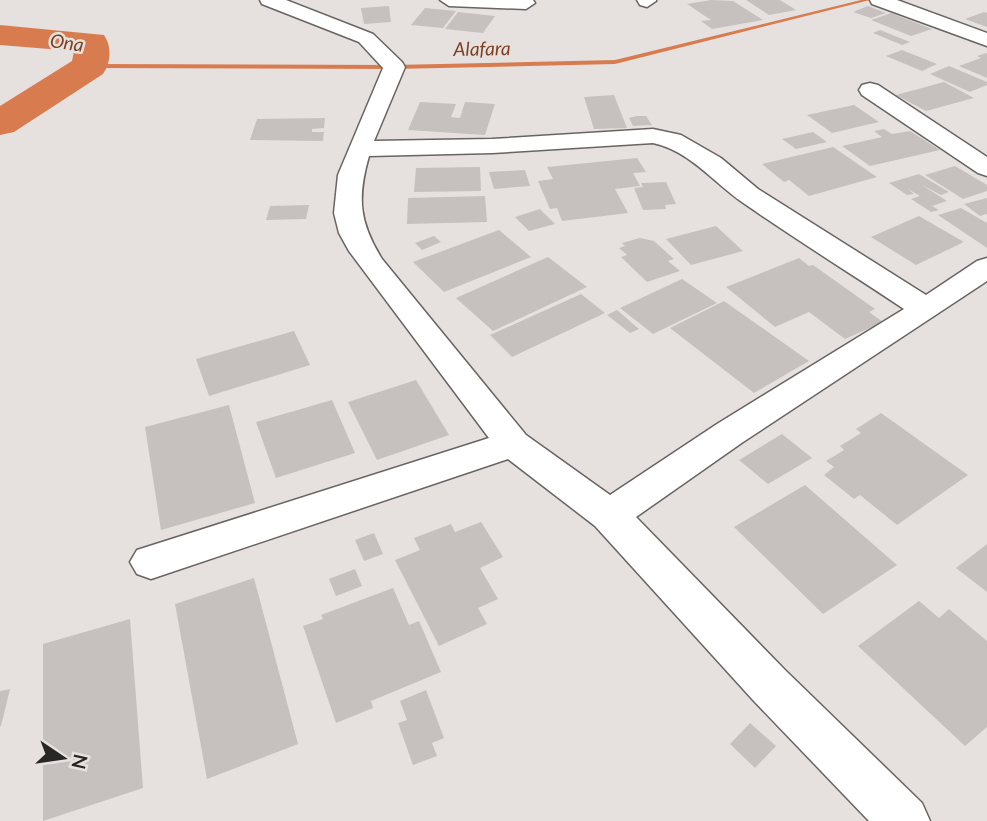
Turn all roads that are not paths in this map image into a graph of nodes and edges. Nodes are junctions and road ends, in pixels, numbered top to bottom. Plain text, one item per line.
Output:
1 (270, 0) edge
2 (449, 0) edge
3 (879, 0) edge
4 (329, 2) dead end
5 (526, 3) dead end
6 (293, 7) junction
7 (987, 40) edge
8 (870, 90) dead end
9 (359, 149) junction
10 (987, 168) edge
11 (987, 267) edge
12 (926, 309) junction
13 (513, 444) junction
14 (609, 515) junction
15 (151, 562) dead end
16 (904, 821) edge

1 - 6 street
2 - 5 street
3 - 7 street
4 - 6 street
6 - 9 street
8 - 10 street
9 - 12 street
9 - 13 street
11 - 12 street
12 - 14 street
13 - 14 street
13 - 15 street
14 - 16 street

